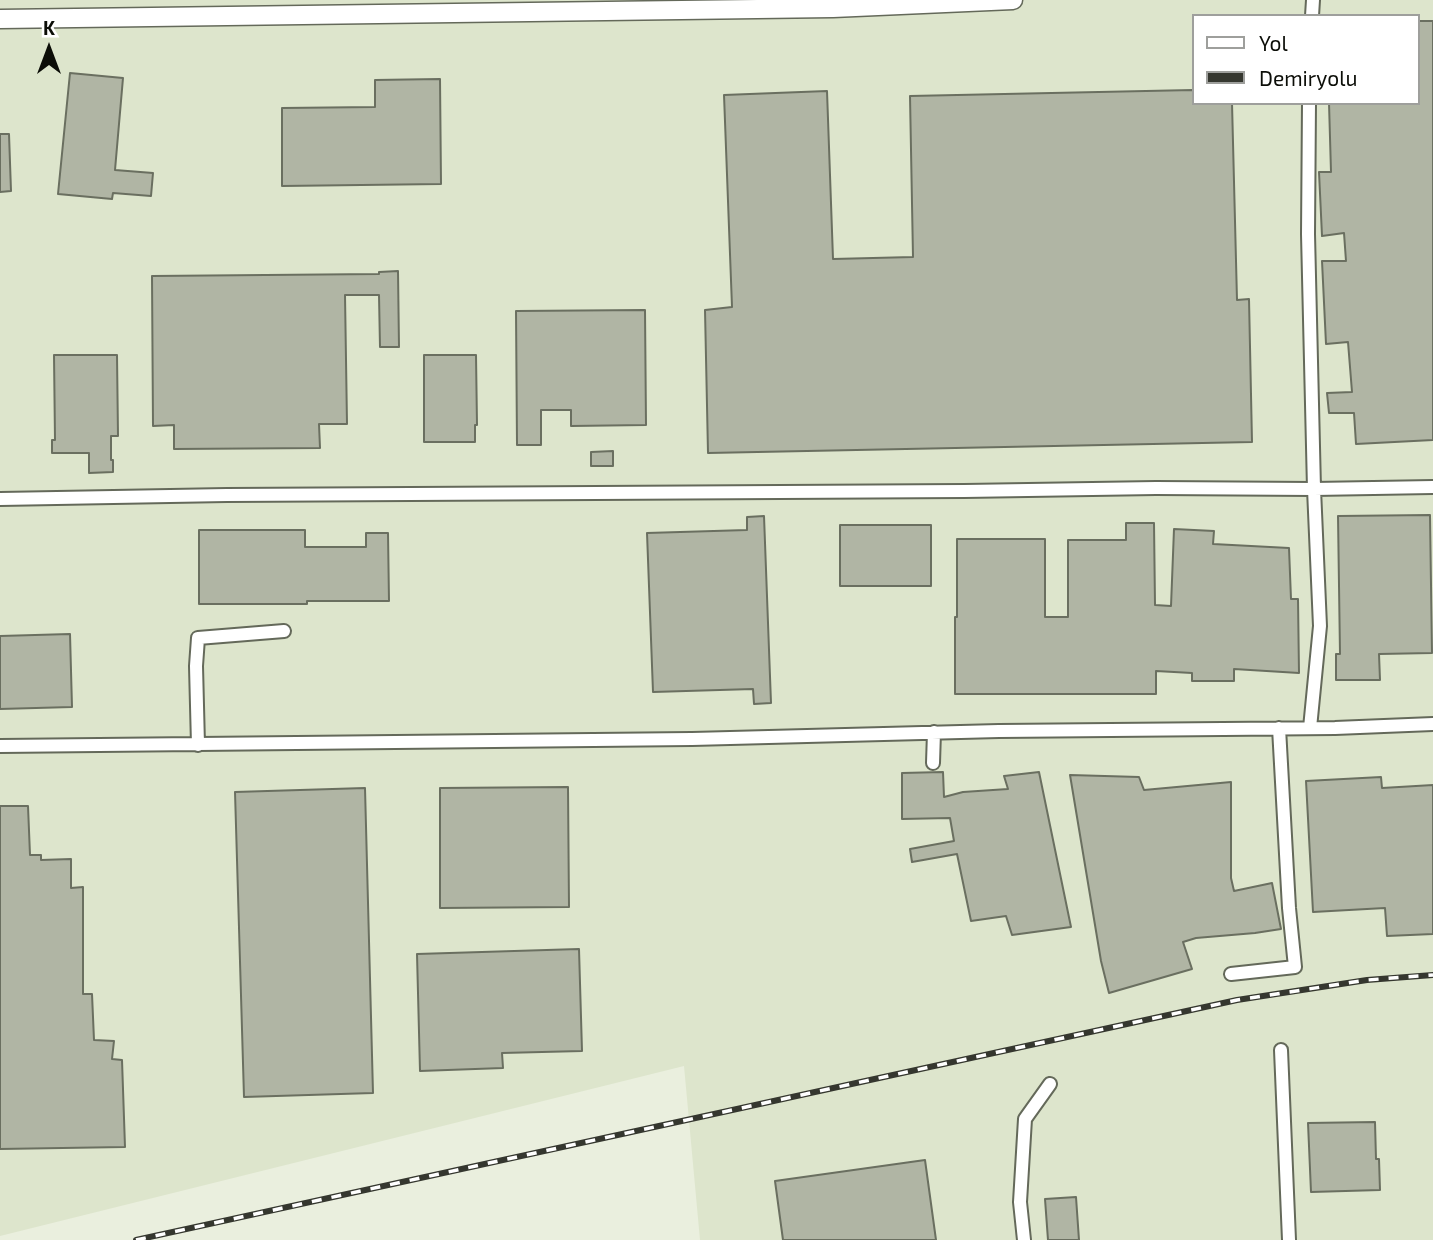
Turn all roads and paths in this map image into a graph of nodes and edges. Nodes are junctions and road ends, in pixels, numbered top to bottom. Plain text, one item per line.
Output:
1 (1013, 0) edge
2 (383, 7) edge
3 (0, 19) edge
4 (1308, 105) edge
5 (1433, 487) edge
6 (1314, 489) junction
7 (0, 499) edge
8 (285, 631) dead end
9 (1433, 724) edge
10 (1310, 728) junction
11 (1279, 729) junction
12 (934, 732) junction
13 (198, 745) junction
14 (0, 747) edge
15 (933, 763) dead end
16 (1231, 974) dead end
17 (1282, 1051) dead end
18 (1049, 1084) dead end
19 (1024, 1240) edge
20 (1289, 1240) edge

1 - 2 main road
2 - 3 main road
4 - 6 street
5 - 6 street
6 - 7 street
6 - 10 street
8 - 13 street
9 - 10 street
10 - 11 street
11 - 12 street
11 - 16 street
12 - 13 street
12 - 15 street
13 - 14 street
17 - 20 street
18 - 19 street

